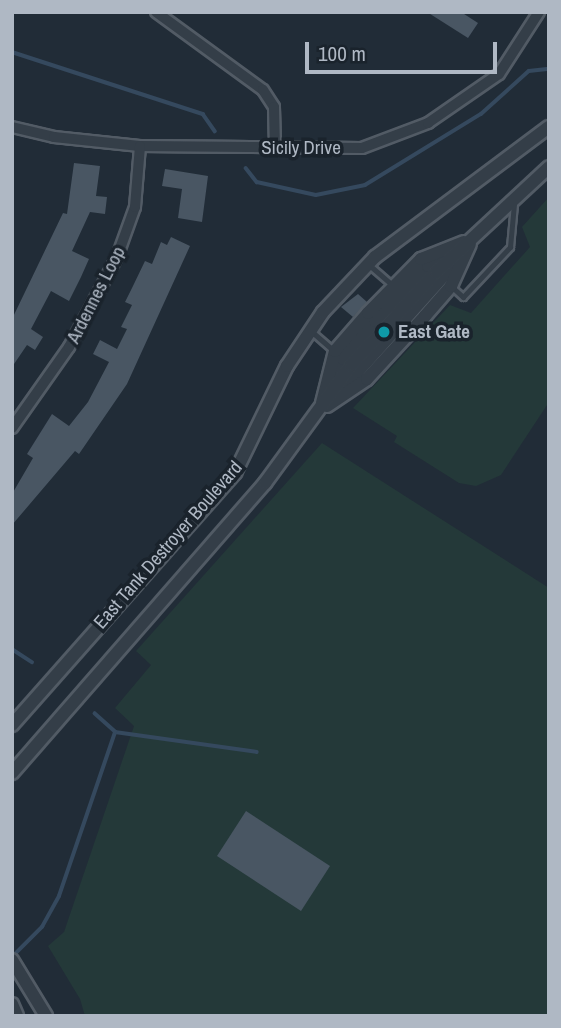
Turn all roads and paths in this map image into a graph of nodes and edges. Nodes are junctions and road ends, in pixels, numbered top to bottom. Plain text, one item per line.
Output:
1 (156, 12) edge
2 (538, 12) edge
3 (544, 12) edge
4 (549, 15) edge
5 (12, 127) edge
6 (549, 127) edge
7 (140, 146) junction
8 (275, 149) junction
9 (549, 167) edge
10 (514, 201) junction
11 (473, 238) junction
12 (368, 264) junction
13 (436, 272) junction
14 (409, 301) junction
15 (309, 330) junction
16 (351, 365) junction
17 (321, 411) junction
18 (12, 428) edge
19 (12, 725) edge
20 (12, 773) edge
21 (12, 960) edge
22 (12, 1004) edge
23 (18, 1016) edge
24 (46, 1016) edge

1 - 8 street
2 - 8 street, Sicily Drive
3 - 4 street
5 - 7 street, Sicily Drive
6 - 12 street, East Tank Destroyer Boulevard
7 - 8 street, Sicily Drive
7 - 18 street, Ardennes Loop
9 - 10 street
10 - 11 street
10 - 13 lane
11 - 13 street
11 - 13 street
11 - 13 street
12 - 14 lane
12 - 15 street, East Tank Destroyer Boulevard
13 - 14 street
13 - 14 street
13 - 14 street
14 - 16 street
14 - 16 street
14 - 16 street
15 - 16 lane
15 - 19 street, East Tank Destroyer Boulevard
16 - 17 street
16 - 17 street
16 - 17 street
17 - 20 street, East Tank Destroyer Boulevard
21 - 24 street
22 - 23 street

